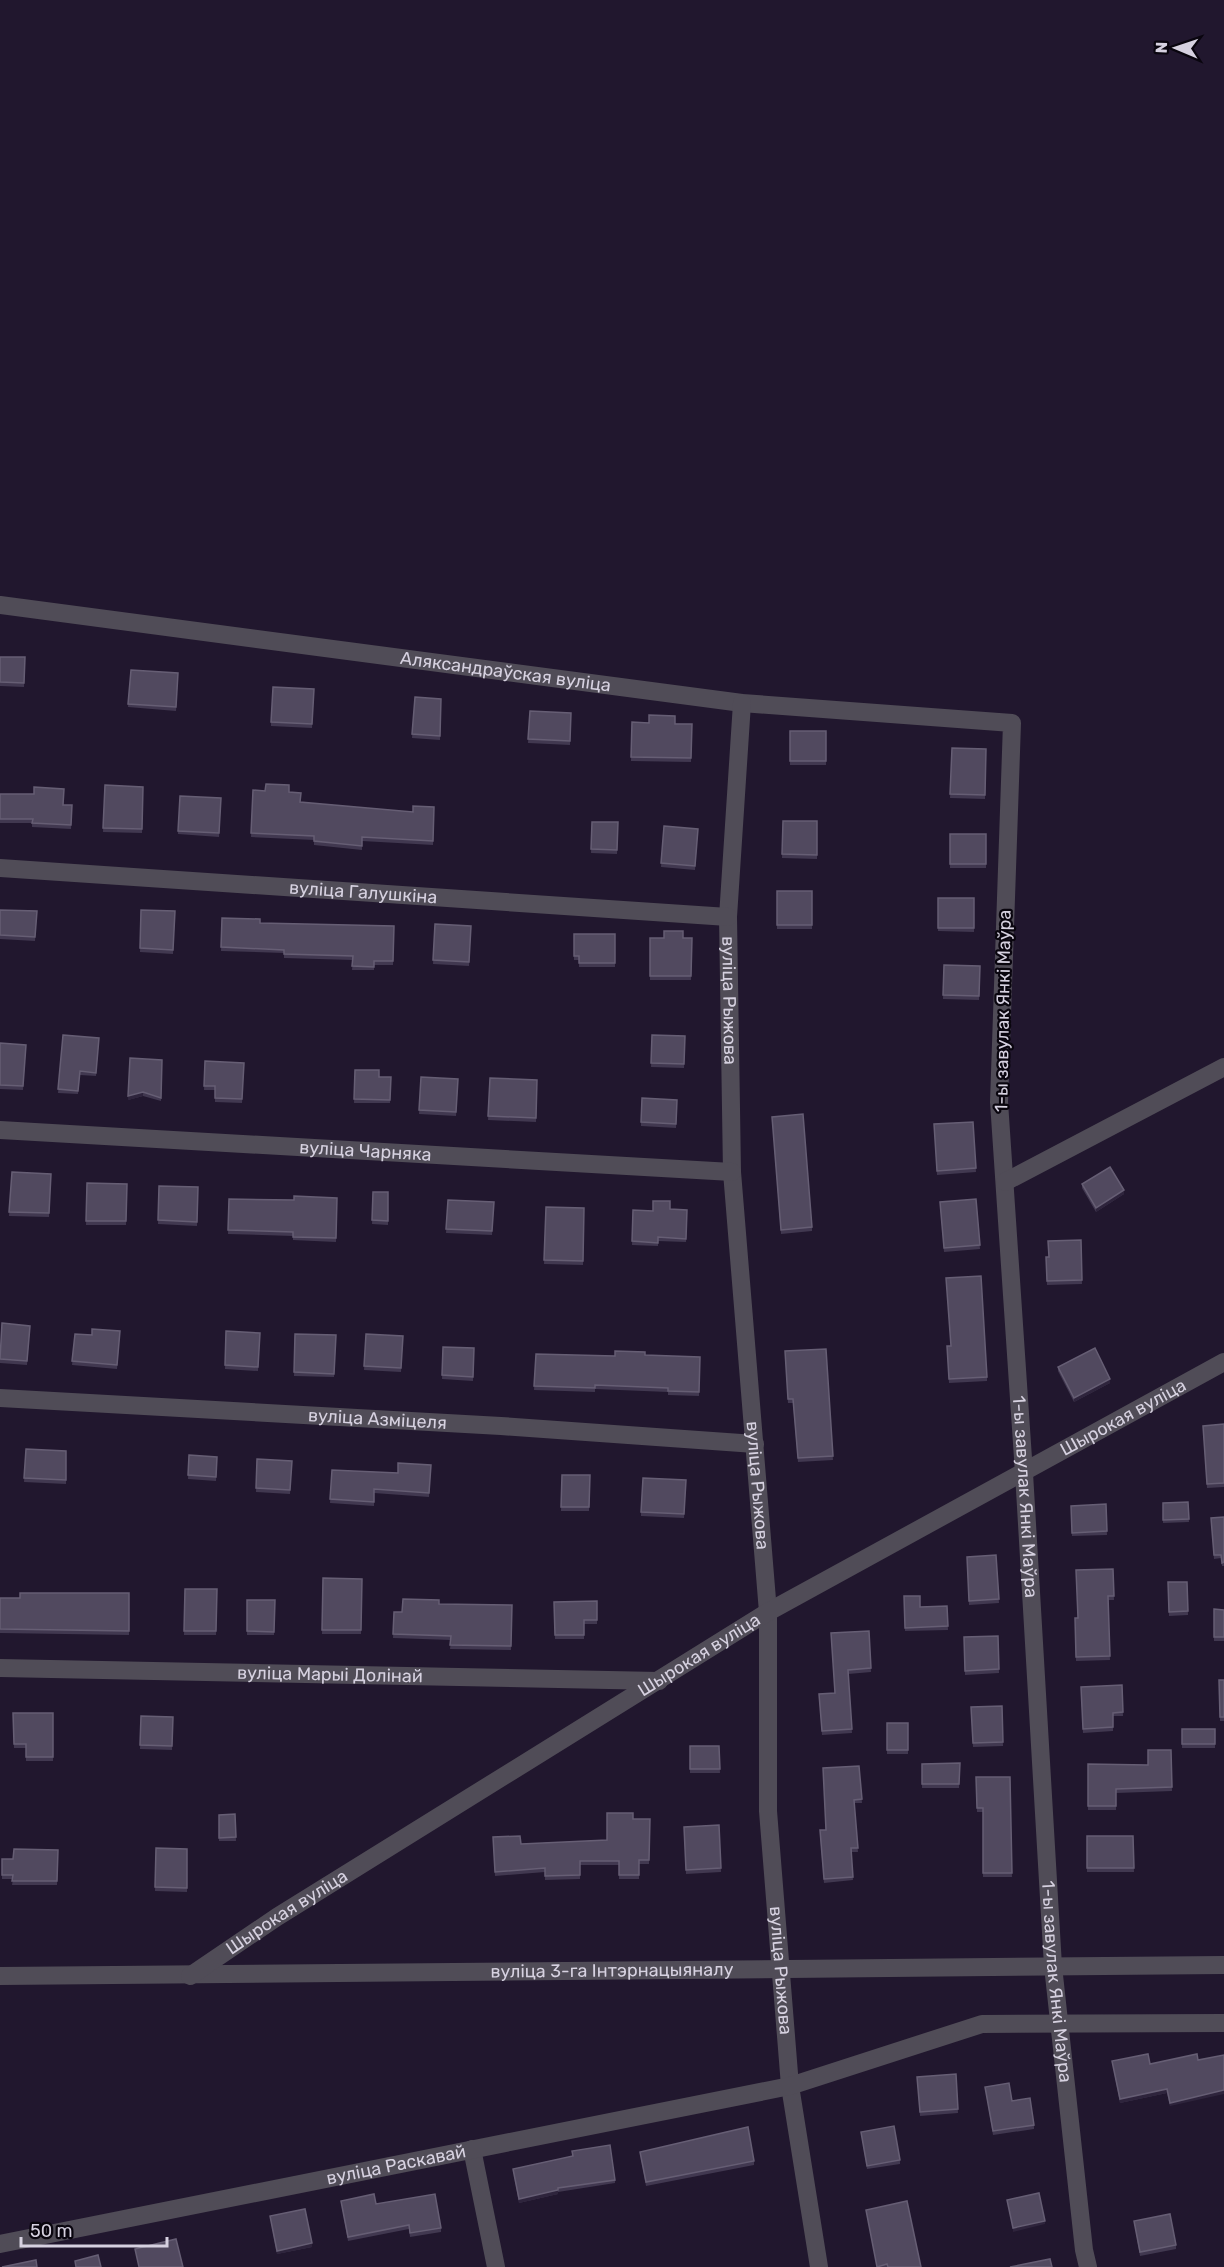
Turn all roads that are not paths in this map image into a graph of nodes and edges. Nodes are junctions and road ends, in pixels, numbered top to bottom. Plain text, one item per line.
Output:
1 (0, 605) edge
2 (742, 703) junction
3 (1012, 723) joint
4 (0, 868) edge
5 (728, 917) junction
6 (1224, 1067) edge
7 (0, 1130) edge
8 (732, 1172) junction
9 (1005, 1182) junction
10 (1224, 1362) edge
11 (0, 1398) edge
12 (755, 1444) junction
13 (1024, 1473) junction
14 (768, 1612) junction
15 (0, 1668) edge
16 (659, 1681) junction
17 (1224, 1965) edge
18 (1053, 1966) junction
19 (781, 1968) junction
20 (0, 1976) edge
21 (190, 1976) junction
22 (1224, 2023) edge
23 (1059, 2024) junction
24 (790, 2086) junction
25 (472, 2149) junction
26 (0, 2244) edge
27 (496, 2267) edge
28 (819, 2267) edge
29 (1088, 2267) edge

1 - 2 street, Аляксандраўская вуліца
2 - 3 street, Аляксандраўская вуліца
2 - 5 street, вуліца Рыжова
3 - 9 street, 1-ы завулак Янкі Маўра
4 - 5 street, вуліца Галушкіна
5 - 8 street, вуліца Рыжова
6 - 9 street
7 - 8 street, вуліца Чарняка
8 - 12 street, вуліца Рыжова
9 - 13 street, 1-ы завулак Янкі Маўра
10 - 13 street, Шырокая вуліца
11 - 12 street, вуліца Азміцеля
12 - 14 street, вуліца Рыжова
13 - 14 street, Шырокая вуліца
13 - 18 street, 1-ы завулак Янкі Маўра
14 - 16 street, Шырокая вуліца
14 - 19 street, вуліца Рыжова
15 - 16 street, вуліца Марыі Долінай
16 - 21 street, Шырокая вуліца
17 - 18 street, вуліца 3-га Інтэрнацыяналу
18 - 19 street, вуліца 3-га Інтэрнацыяналу
18 - 23 street, 1-ы завулак Янкі Маўра
19 - 21 street, вуліца 3-га Інтэрнацыяналу
19 - 24 street, вуліца Рыжова
20 - 21 street, вуліца 3-га Інтэрнацыяналу
22 - 23 street, вуліца Раскавай
23 - 24 street, вуліца Раскавай
23 - 29 street, 1-ы завулак Янкі Маўра
24 - 25 street, вуліца Раскавай
24 - 28 street, вуліца Рыжова
25 - 26 street, вуліца Раскавай
25 - 27 street

